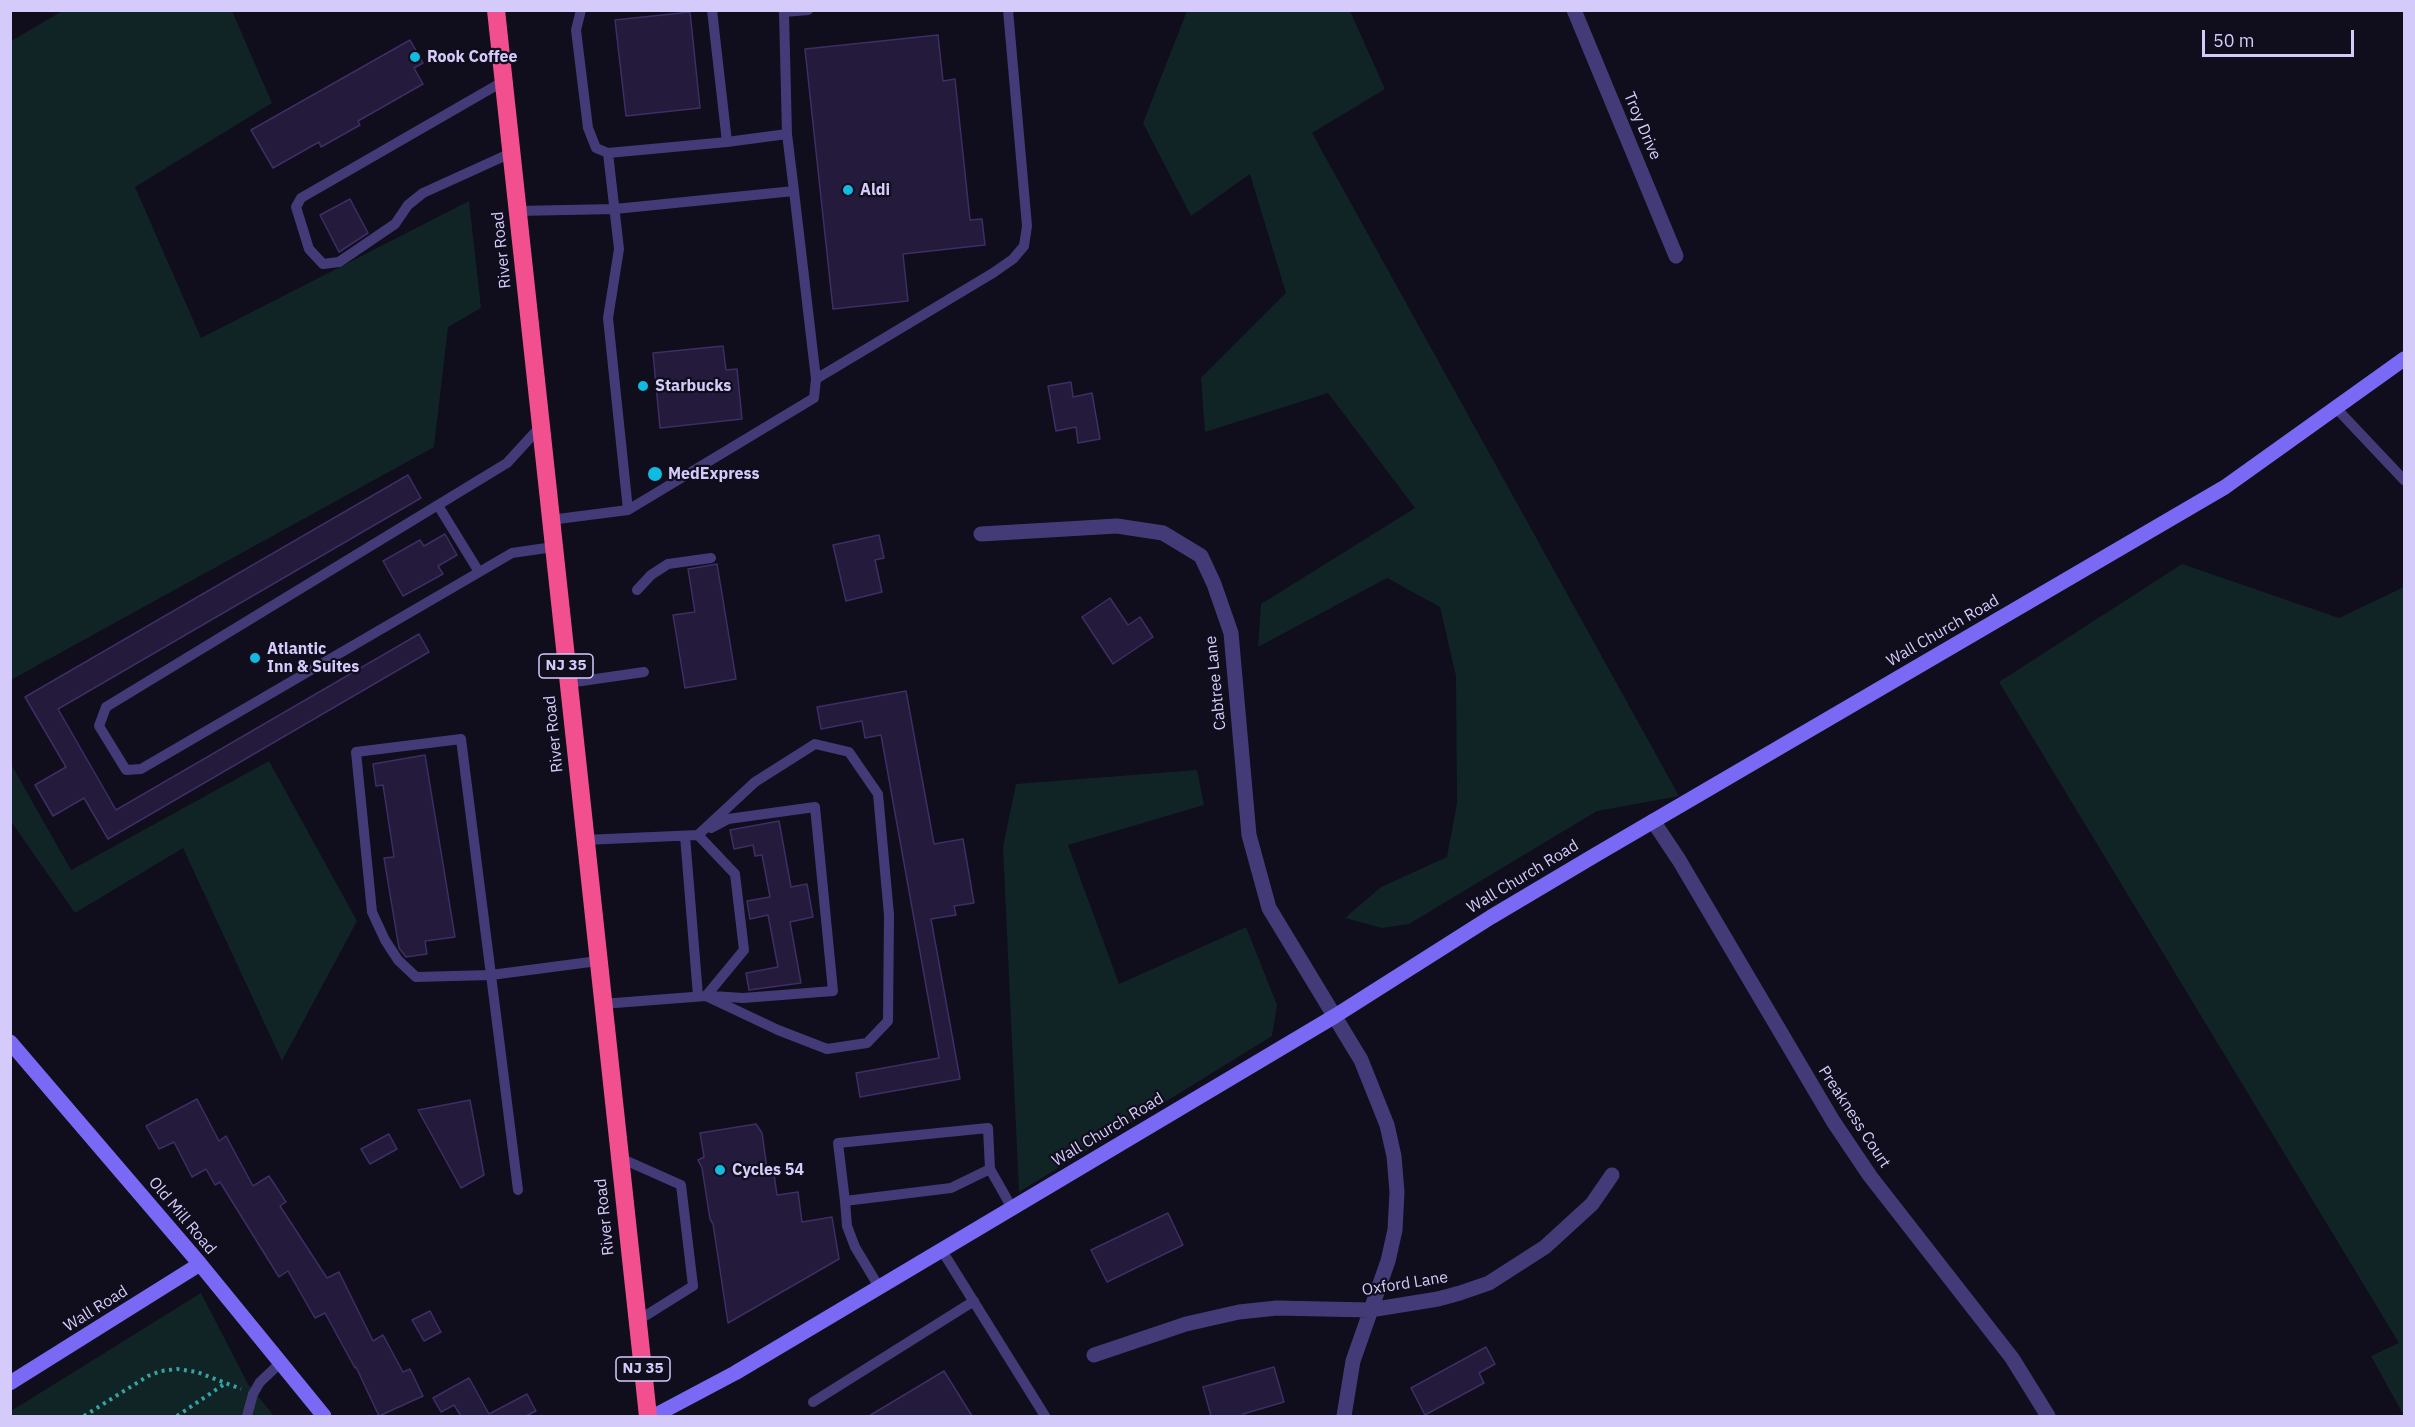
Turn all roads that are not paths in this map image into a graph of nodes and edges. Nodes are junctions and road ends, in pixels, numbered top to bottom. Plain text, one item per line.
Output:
1 (496, 10) edge
2 (581, 10) edge
3 (712, 10) edge
4 (808, 10) edge
5 (1008, 10) edge
6 (1574, 10) edge
7 (783, 11) edge
8 (504, 81) junction
9 (787, 134) junction
10 (727, 142) junction
11 (511, 153) junction
12 (608, 153) junction
13 (794, 191) junction
14 (615, 209) junction
15 (517, 211) junction
16 (1676, 256) dead end
17 (2404, 359) edge
18 (816, 379) junction
19 (2336, 408) junction
20 (540, 427) junction
21 (2404, 480) edge
22 (439, 507) junction
23 (628, 510) junction
24 (550, 520) junction
25 (981, 534) dead end
26 (553, 547) junction
27 (711, 558) dead end
28 (479, 572) junction
29 (636, 590) dead end
30 (644, 672) dead end
31 (568, 682) junction
32 (1653, 821) junction
33 (698, 835) junction
34 (685, 836) junction
35 (584, 840) junction
36 (597, 962) junction
37 (492, 975) junction
38 (702, 996) junction
39 (602, 1004) junction
40 (1335, 1016) junction
41 (10, 1041) edge
42 (618, 1157) junction
43 (990, 1169) junction
44 (1612, 1175) dead end
45 (518, 1190) dead end
46 (845, 1201) junction
47 (1012, 1208) junction
48 (941, 1249) junction
49 (200, 1264) junction
50 (879, 1287) junction
51 (974, 1301) junction
52 (1370, 1310) junction
53 (637, 1321) junction
54 (1094, 1355) dead end
55 (280, 1363) junction
56 (10, 1383) edge
57 (813, 1402) dead end
58 (247, 1416) edge
59 (324, 1416) edge
60 (648, 1416) edge
61 (654, 1416) edge
62 (1045, 1416) edge
63 (1344, 1416) edge
64 (2048, 1416) edge

1 - 8 highway, River Road / NJ 35
2 - 12 lane
3 - 10 lane
4 - 7 lane
5 - 18 lane
6 - 16 street, Troy Drive
7 - 9 lane
8 - 11 highway, River Road / NJ 35
8 - 11 lane
9 - 10 lane
9 - 13 lane
10 - 12 lane
11 - 15 highway, River Road / NJ 35
12 - 14 lane
13 - 14 lane
13 - 18 lane
14 - 15 lane
14 - 23 lane
15 - 20 highway, River Road / NJ 35
17 - 19 street, Wall Church Road
18 - 23 lane
19 - 21 lane
19 - 32 street, Wall Church Road
20 - 22 lane
20 - 24 highway, River Road / NJ 35
22 - 28 lane
22 - 28 lane
23 - 24 lane
24 - 26 highway, River Road / NJ 35
25 - 40 street, Cabtree Lane
26 - 28 lane
26 - 31 highway, River Road / NJ 35
27 - 29 lane
30 - 31 lane
31 - 35 highway, River Road / NJ 35
32 - 40 street, Wall Church Road
32 - 64 street, Preakness Court
33 - 34 lane
33 - 38 lane
33 - 38 lane
33 - 38 lane
34 - 35 lane
34 - 38 lane
35 - 36 highway, River Road / NJ 35
36 - 37 lane
36 - 39 highway, River Road / NJ 35
37 - 37 lane
37 - 45 lane
38 - 39 lane
39 - 42 highway, River Road / NJ 35
40 - 47 street, Wall Church Road
40 - 52 street, Cabtree Lane
41 - 49 street, Old Mill Road
42 - 53 highway, River Road / NJ 35
42 - 53 lane
43 - 46 lane
43 - 46 lane
43 - 47 lane
44 - 52 street, Oxford Lane
46 - 50 lane
47 - 48 street, Wall Church Road
48 - 50 street, Wall Church Road
48 - 51 lane
49 - 55 street, Old Mill Road
49 - 56 street, Wall Road
50 - 61 street, Wall Church Road
51 - 57 lane
51 - 62 lane
52 - 54 street, Oxford Lane
52 - 63 street, Cabtree Lane
53 - 60 highway, River Road / NJ 35
55 - 58 lane
55 - 59 street, Old Mill Road

